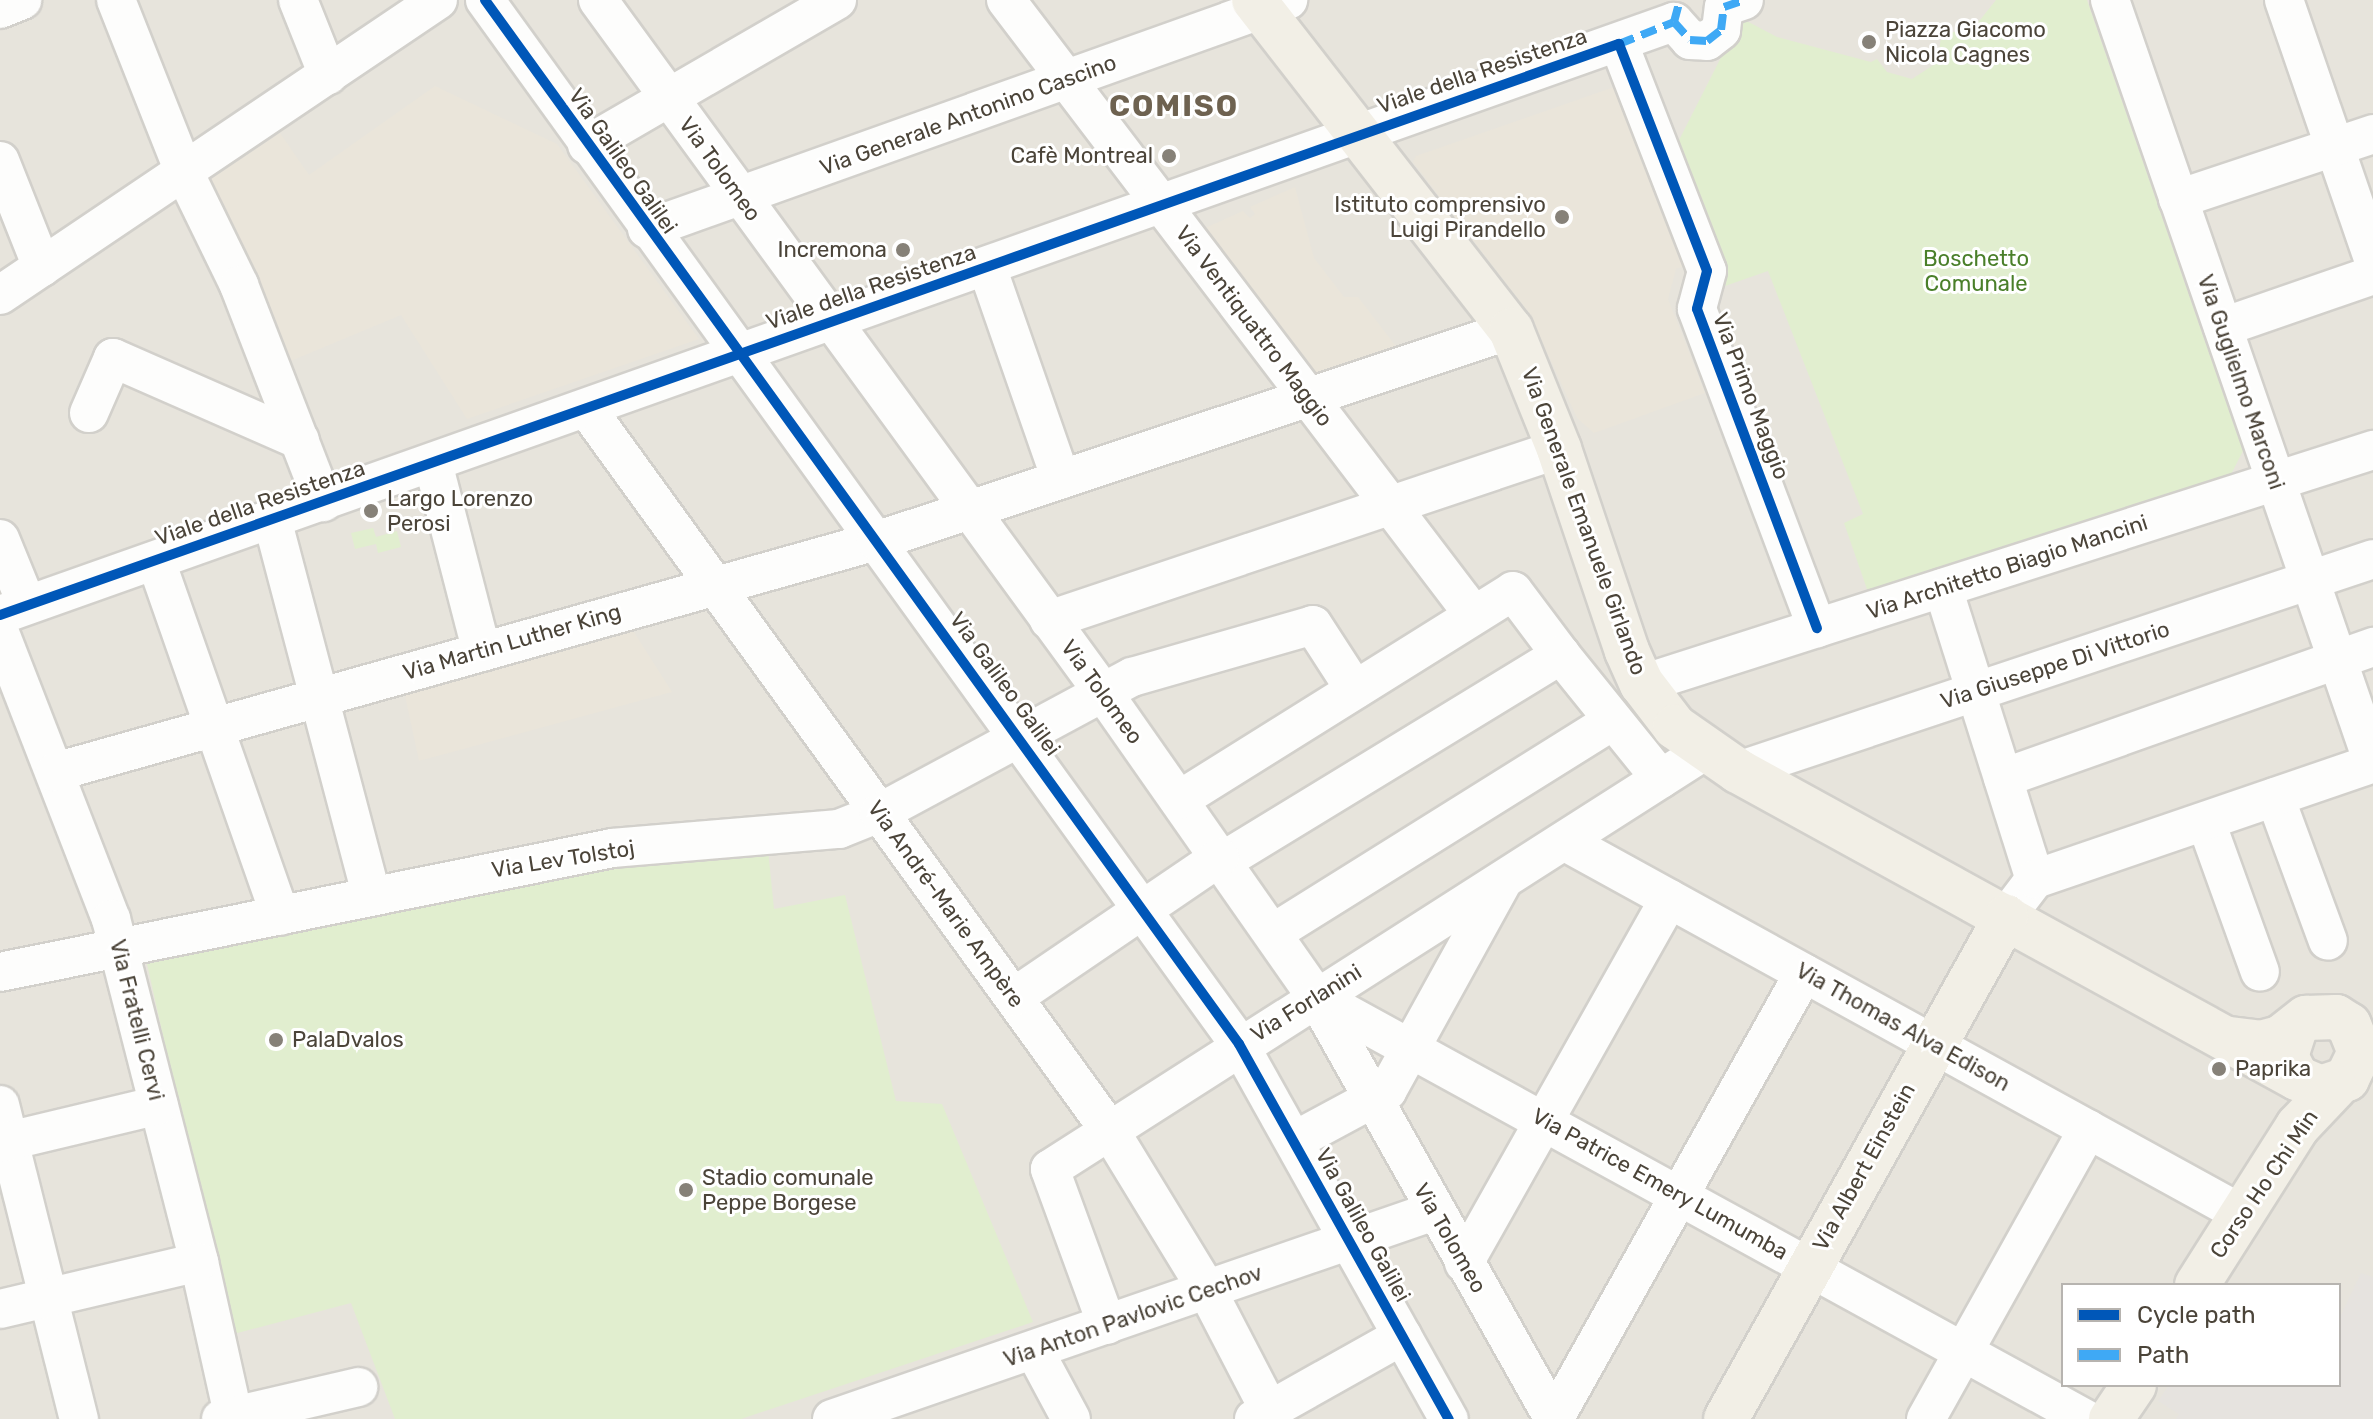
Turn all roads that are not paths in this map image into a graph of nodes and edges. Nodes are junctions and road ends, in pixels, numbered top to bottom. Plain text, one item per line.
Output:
1 (22, 0) edge
2 (116, 0) edge
3 (298, 0) edge
4 (438, 0) edge
5 (485, 0) edge
6 (598, 0) edge
7 (837, 0) edge
8 (1006, 0) edge
9 (2110, 0) edge
10 (2289, 1) edge
11 (1729, 2) edge
12 (1268, 3) edge
13 (0, 9) edge
14 (797, 10) edge
15 (1677, 11) edge
16 (1619, 44) junction
17 (328, 75) junction
18 (1067, 80) junction
19 (669, 98) junction
20 (2373, 134) edge
21 (1358, 136) junction
22 (587, 145) junction
23 (2334, 146) junction
24 (0, 161) edge
25 (184, 172) junction
26 (740, 197) junction
27 (2178, 199) junction
28 (1162, 205) junction
29 (647, 229) junction
30 (2373, 259) edge
31 (42, 267) junction
32 (987, 267) junction
33 (2373, 275) edge
34 (0, 295) edge
35 (829, 323) junction
36 (2223, 327) junction
37 (1511, 330) junction
38 (738, 355) junction
39 (1309, 398) junction
40 (587, 409) junction
41 (89, 413) dead end
42 (300, 440) junction
43 (1559, 449) junction
44 (2373, 450) edge
45 (433, 463) junction
46 (1061, 480) junction
47 (2276, 481) junction
48 (323, 502) junction
49 (1391, 506) junction
50 (968, 511) junction
51 (272, 519) junction
52 (0, 539) edge
53 (876, 541) junction
54 (2373, 559) edge
55 (156, 561) junction
56 (2310, 580) junction
57 (715, 583) junction
58 (1943, 588) junction
59 (13, 610) edge
60 (1473, 614) junction
61 (1049, 620) junction
62 (1817, 628) junction
63 (0, 633) edge
64 (2373, 647) edge
65 (482, 652) junction
66 (1561, 655) junction
67 (2337, 660) junction
68 (1642, 684) junction
69 (1355, 690) junction
70 (1102, 691) junction
71 (1976, 692) junction
72 (318, 696) junction
73 (1611, 722) junction
74 (214, 726) junction
75 (1019, 736) junction
76 (1721, 761) junction
77 (2373, 763) edge
78 (55, 772) junction
79 (2003, 778) junction
80 (1661, 779) junction
81 (2275, 797) junction
82 (1179, 800) junction
83 (879, 813) junction
84 (2206, 822) junction
85 (1564, 841) junction
86 (1222, 859) junction
87 (1504, 879) junction
88 (2035, 879) junction
89 (371, 895) junction
90 (1669, 899) junction
91 (1143, 908) junction
92 (280, 916) junction
93 (2006, 917) junction
94 (1273, 933) junction
95 (2328, 941) dead end
96 (119, 947) junction
97 (0, 972) edge
98 (2260, 972) dead end
99 (1804, 973) junction
100 (1014, 997) junction
101 (1316, 997) junction
102 (2347, 1026) edge
103 (2230, 1039) junction
104 (1931, 1043) junction
105 (1239, 1044) junction
106 (1412, 1047) junction
107 (2316, 1082) junction
108 (1370, 1099) junction
109 (159, 1105) junction
110 (1545, 1120) junction
111 (3, 1129) edge
112 (2088, 1129) junction
113 (1110, 1131) junction
114 (1294, 1141) junction
115 (1679, 1194) junction
116 (1434, 1211) junction
117 (2242, 1214) junction
118 (1348, 1241) junction
119 (199, 1262) junction
120 (1464, 1263) junction
121 (1810, 1267) junction
122 (2198, 1283) edge
123 (1207, 1290) junction
124 (48, 1298) junction
125 (0, 1309) edge
126 (1107, 1325) junction
127 (1402, 1336) junction
128 (1034, 1350) junction
129 (1964, 1352) junction
130 (358, 1387) dead end
131 (2119, 1409) edge
132 (857, 1415) edge
133 (1266, 1416) edge
134 (229, 1418) edge
135 (79, 1419) edge
136 (1071, 1419) edge
137 (1449, 1419) edge
138 (1554, 1419) edge
139 (1726, 1419) edge
140 (1926, 1419) edge

1 - 13 street
2 - 25 street
3 - 17 street
4 - 17 street
5 - 22 street, Via Galileo Galilei
6 - 19 street, Via Tolomeo
7 - 14 street
8 - 18 street, Via Ventiquattro Maggio
9 - 27 street, Via Guglielmo Marconi
10 - 23 street
11 - 15 street, Viale della Resistenza
12 - 18 street, Via Generale Antonino Cascino
12 - 21 main road, Via Generale Emanuele Girlando
14 - 19 street
15 - 16 street, Viale della Resistenza
16 - 21 street, Viale della Resistenza
16 - 62 street, Via Primo Maggio
17 - 25 street
18 - 26 street, Via Generale Antonino Cascino
18 - 28 street, Via Ventiquattro Maggio
19 - 22 street
19 - 26 street, Via Tolomeo
20 - 23 street
21 - 28 street, Viale della Resistenza
21 - 37 main road, Via Generale Emanuele Girlando
22 - 29 street, Via Galileo Galilei
23 - 27 street
23 - 30 street
24 - 31 street
25 - 31 street
25 - 42 street
26 - 29 street, Via Generale Antonino Cascino
26 - 35 street, Via Tolomeo
27 - 36 street, Via Guglielmo Marconi
28 - 32 street, Viale della Resistenza
28 - 39 street, Via Ventiquattro Maggio
29 - 38 street, Via Galileo Galilei
31 - 34 street
32 - 35 street, Viale della Resistenza
32 - 46 street
33 - 36 street
35 - 38 street, Viale della Resistenza
35 - 50 street, Via Tolomeo
36 - 47 street, Via Guglielmo Marconi
37 - 39 street, Via Martin Luther King
37 - 43 main road, Via Generale Emanuele Girlando
38 - 40 street, Viale della Resistenza
38 - 53 street, Via Galileo Galilei
39 - 46 street, Via Martin Luther King
39 - 49 street, Via Ventiquattro Maggio
40 - 45 street, Viale della Resistenza
40 - 57 street, Via André-Marie Ampère
41 - 42 street
42 - 48 street
43 - 49 street
43 - 68 main road, Via Generale Emanuele Girlando
44 - 47 street, Via Architetto Biagio Mancini
45 - 48 street, Viale della Resistenza
45 - 65 street
46 - 50 street, Via Martin Luther King
47 - 56 street, Via Guglielmo Marconi
47 - 58 street, Via Architetto Biagio Mancini
48 - 51 street, Viale della Resistenza
49 - 60 street, Via Ventiquattro Maggio
49 - 61 street
50 - 53 street, Via Martin Luther King
50 - 61 street, Via Tolomeo
51 - 55 street, Viale della Resistenza
51 - 72 street
52 - 59 street
53 - 57 street, Via Martin Luther King
53 - 75 street, Via Galileo Galilei
54 - 56 street, Via Giuseppe Di Vittorio
55 - 59 street, Viale della Resistenza
55 - 74 street
56 - 67 street, Via Guglielmo Marconi
56 - 71 street, Via Giuseppe Di Vittorio
57 - 65 street, Via Martin Luther King
57 - 83 street, Via André-Marie Ampère
58 - 62 street, Via Architetto Biagio Mancini
58 - 71 street
60 - 66 street
60 - 69 street
61 - 70 street, Via Tolomeo
62 - 68 street, Via Architetto Biagio Mancini
63 - 78 street, Via Fratelli Cervi
64 - 67 street
65 - 72 street, Via Martin Luther King
66 - 73 street
66 - 86 street
67 - 77 street, Via Guglielmo Marconi
67 - 79 street
68 - 76 main road, Via Generale Emanuele Girlando
69 - 70 street, Via Lev Tolstoj
69 - 82 street
70 - 75 street, Via Lev Tolstoj
70 - 82 street, Via Tolomeo
71 - 76 street, Via Giuseppe Di Vittorio
71 - 79 street
72 - 74 street, Via Martin Luther King
72 - 89 street
73 - 80 street
73 - 94 street
74 - 78 street, Via Martin Luther King
74 - 92 street
75 - 83 street, Via Lev Tolstoj
75 - 91 street, Via Galileo Galilei
76 - 80 street, Via Forlanini
76 - 93 main road, Via Generale Emanuele Girlando
77 - 81 street
78 - 96 street, Via Fratelli Cervi
79 - 88 street
80 - 85 street, Via Forlanini
81 - 84 street
81 - 95 street
82 - 86 street, Via Tolomeo
83 - 89 street, Via Lev Tolstoj
83 - 100 street, Via André-Marie Ampère
84 - 88 street
84 - 98 street
85 - 87 street, Via Forlanini
85 - 90 street, Via Thomas Alva Edison
86 - 91 street
86 - 94 street, Via Tolomeo
87 - 101 street, Via Forlanini
87 - 106 street
88 - 93 street
89 - 92 street, Via Lev Tolstoj
90 - 99 street, Via Thomas Alva Edison
90 - 110 street
91 - 100 street
91 - 105 street, Via Galileo Galilei
92 - 96 street, Via Lev Tolstoj
93 - 103 main road, Via Generale Emanuele Girlando
93 - 104 main road, Via Albert Einstein
94 - 101 street, Via Tolomeo
96 - 97 street, Via Lev Tolstoj
96 - 109 street, Via Fratelli Cervi
99 - 104 street, Via Thomas Alva Edison
99 - 115 street
100 - 113 street, Via André-Marie Ampère
101 - 105 street, Via Forlanini
101 - 106 street, Via Patrice Emery Lumumba
101 - 108 street, Via Tolomeo
102 - 103 main road
102 - 107 main road, Corso Ho Chi Min
102 - 107 main road
103 - 107 main road, Via Generale Emanuele Girlando
104 - 112 street, Via Thomas Alva Edison
104 - 121 main road, Via Albert Einstein
105 - 113 street, Via Forlanini
105 - 114 street, Via Galileo Galilei
106 - 108 street
106 - 110 street, Via Patrice Emery Lumumba
107 - 117 main road, Corso Ho Chi Min
108 - 114 street
108 - 116 street, Via Tolomeo
109 - 111 street
109 - 119 street, Via Fratelli Cervi
110 - 115 street, Via Patrice Emery Lumumba
110 - 120 street
111 - 124 street
112 - 117 street, Via Thomas Alva Edison
112 - 129 street
113 - 123 street, Via André-Marie Ampère
113 - 126 street, Via Forlanini
114 - 118 street, Via Galileo Galilei
115 - 121 street, Via Patrice Emery Lumumba
115 - 138 street
116 - 118 street, Via Anton Pavlovic Cechov
116 - 120 street, Via Tolomeo
117 - 122 main road, Corso Ho Chi Min
118 - 123 street, Via Anton Pavlovic Cechov
118 - 127 street, Via Galileo Galilei
119 - 124 street
119 - 134 street, Via Fratelli Cervi
120 - 138 street, Via Tolomeo
121 - 129 street, Via Patrice Emery Lumumba
121 - 139 main road, Via Albert Einstein
123 - 126 street, Via Anton Pavlovic Cechov
123 - 133 street, Via André-Marie Ampère
124 - 125 street
124 - 135 street
126 - 128 street, Via Anton Pavlovic Cechov
127 - 133 street
127 - 137 street, Via Galileo Galilei
128 - 132 street, Via Anton Pavlovic Cechov
128 - 136 street
129 - 131 street, Via Patrice Emery Lumumba
129 - 140 street
130 - 134 street

